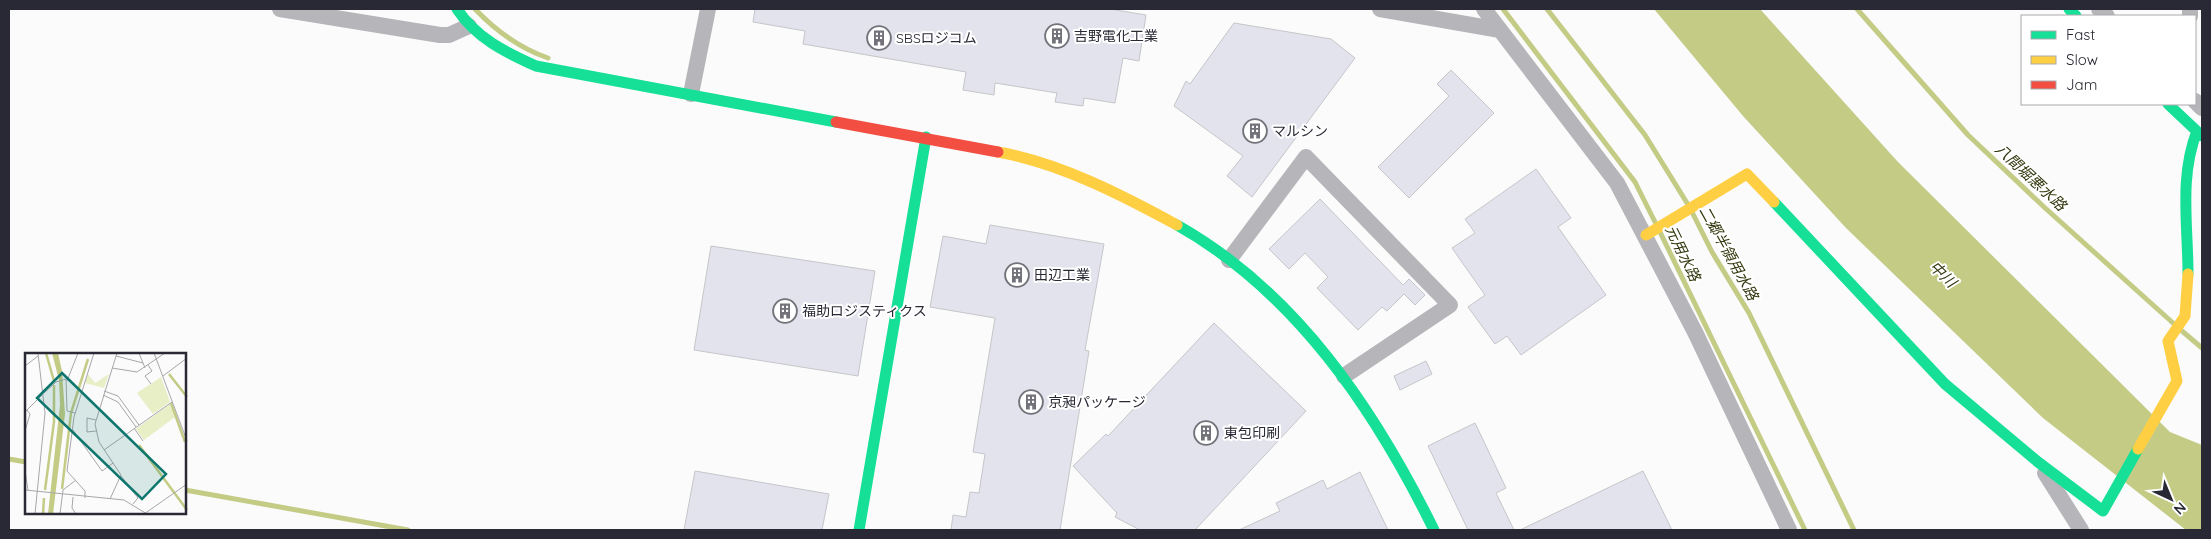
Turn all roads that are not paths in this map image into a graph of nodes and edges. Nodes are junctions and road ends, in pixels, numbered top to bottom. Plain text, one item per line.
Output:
1 (280, 9) edge
2 (457, 9) edge
3 (708, 9) edge
4 (1380, 9) edge
5 (1484, 9) edge
6 (469, 26) junction
7 (1500, 30) junction
8 (691, 94) junction
9 (2169, 105) edge
10 (2200, 134) edge
11 (926, 137) junction
12 (1646, 235) junction
13 (1229, 260) junction
14 (1344, 376) junction
15 (2038, 462) junction
16 (860, 530) edge
17 (1434, 530) edge
18 (1789, 530) edge
19 (2081, 530) edge

1 - 6 street
2 - 6 main road
3 - 8 street
4 - 7 street
5 - 7 street
6 - 8 main road
7 - 12 street
8 - 11 main road
9 - 10 main road
10 - 15 main road
11 - 13 main road
11 - 16 main road
12 - 15 main road
12 - 18 street
13 - 14 main road
13 - 14 street
14 - 17 main road
15 - 19 street

